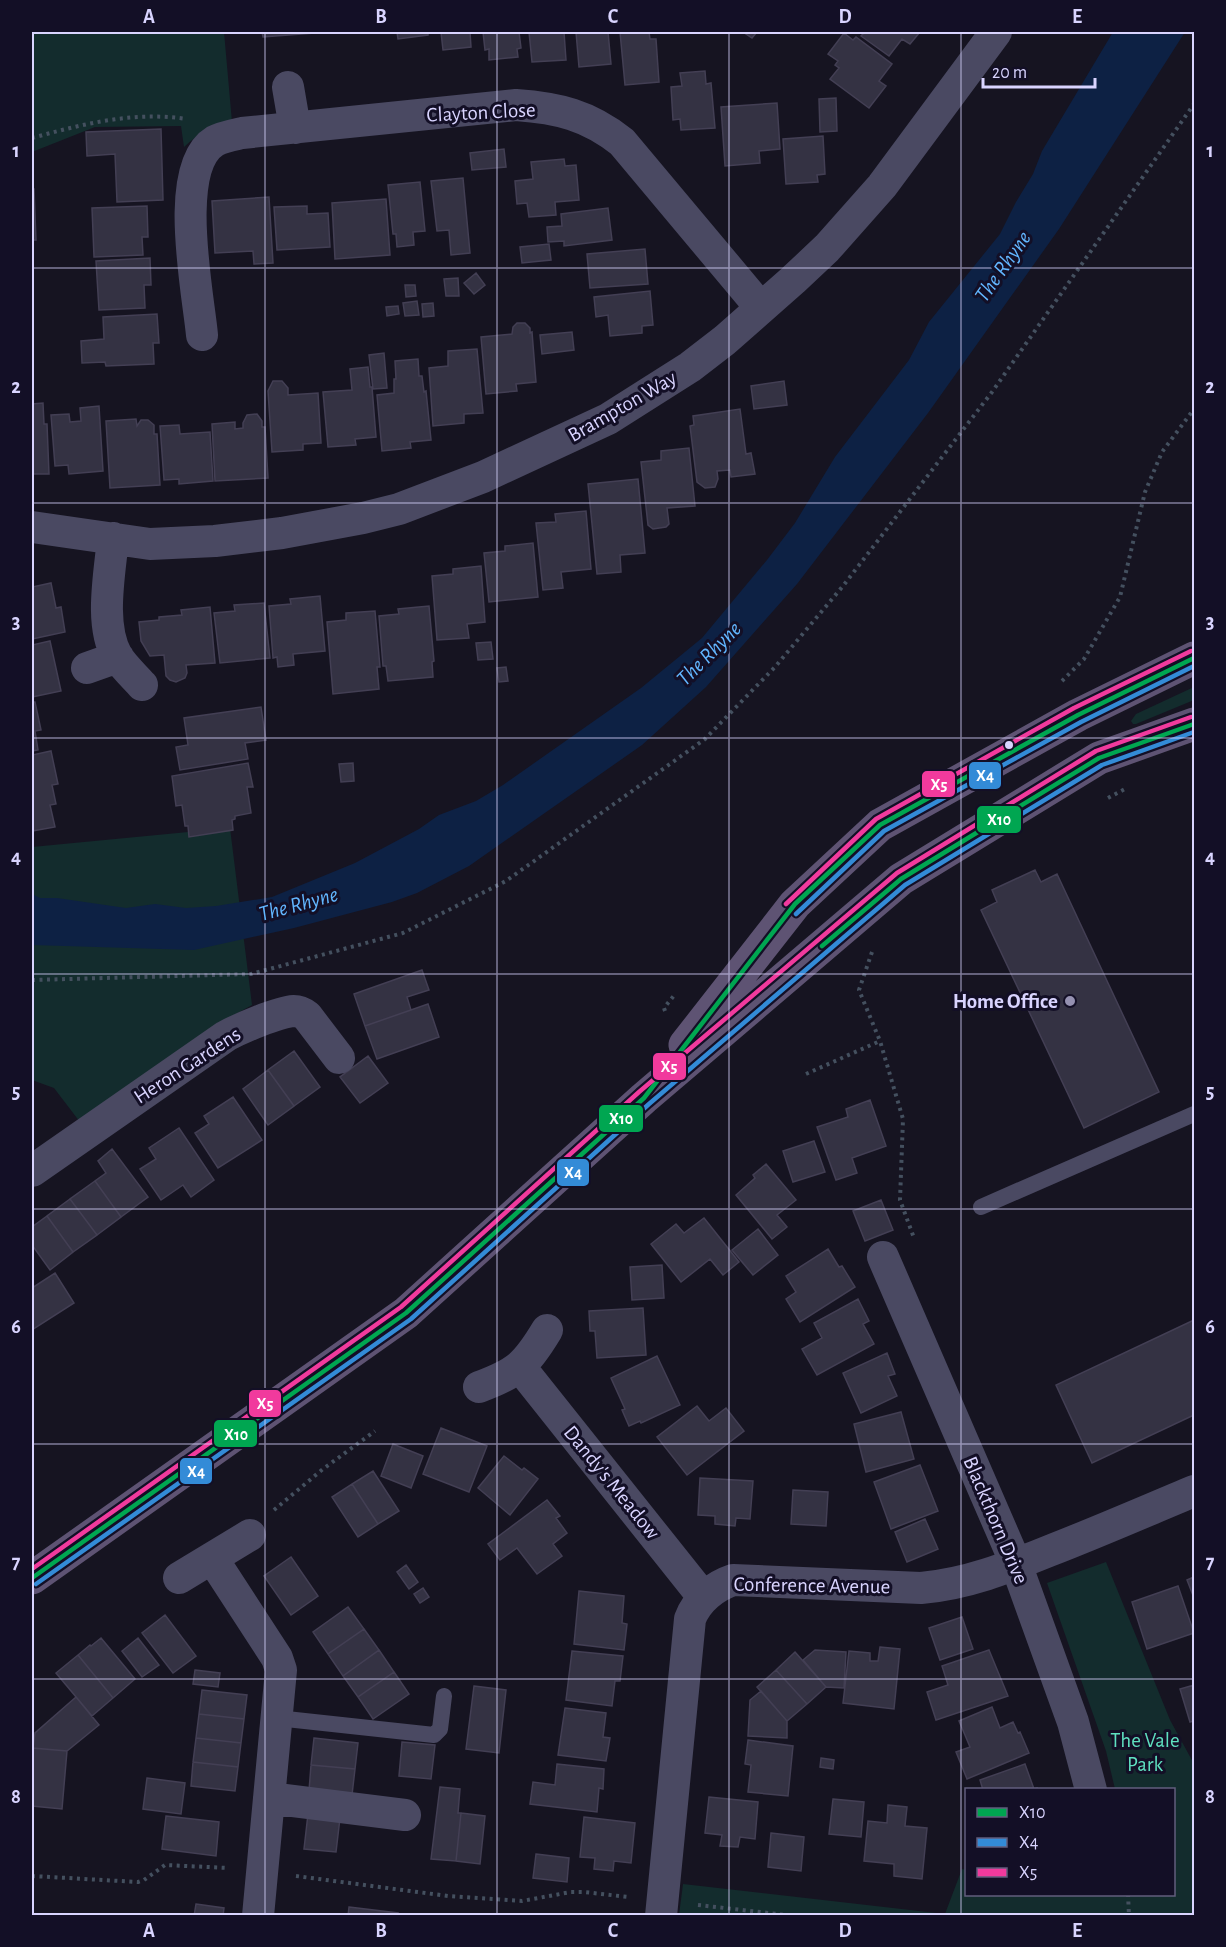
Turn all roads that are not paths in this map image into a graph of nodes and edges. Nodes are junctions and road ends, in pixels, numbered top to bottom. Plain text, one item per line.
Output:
1 (996, 32) edge
2 (288, 87) dead end
3 (295, 128) junction
4 (761, 308) junction
5 (202, 335) dead end
6 (32, 527) edge
7 (113, 538) junction
8 (118, 657) junction
9 (1194, 658) edge
10 (87, 668) dead end
11 (142, 685) dead end
12 (1194, 724) edge
13 (339, 1058) dead end
14 (644, 1098) junction
15 (1194, 1114) edge
16 (32, 1170) edge
17 (981, 1207) dead end
18 (883, 1257) dead end
19 (547, 1330) dead end
20 (520, 1367) junction
21 (479, 1387) dead end
22 (1194, 1491) edge
23 (250, 1535) road end
24 (212, 1558) junction
25 (1016, 1564) junction
26 (32, 1578) edge
27 (179, 1578) dead end
28 (704, 1598) junction
29 (444, 1696) dead end
30 (277, 1718) junction
31 (1090, 1788) edge
32 (269, 1798) junction
33 (405, 1815) dead end
34 (662, 1908) edge
35 (258, 1916) edge

1 - 4 street, Brampton Way
2 - 3 street
3 - 4 street, Clayton Close
3 - 5 street, Clayton Close
4 - 7 street, Brampton Way
6 - 7 street, Brampton Way
7 - 8 street
8 - 10 street
8 - 11 street
9 - 14 main road
12 - 14 main road
13 - 16 street, Heron Gardens
14 - 26 main road
15 - 17 lane
18 - 25 street, Blackthorn Drive
19 - 20 street
20 - 21 street
20 - 28 street, Dandy's Meadow
22 - 25 street, Conference Avenue
23 - 24 street
24 - 27 street
24 - 30 street
25 - 28 street, Conference Avenue
25 - 31 street, Blackthorn Drive
28 - 34 street, Conference Avenue
29 - 30 lane
30 - 32 street
32 - 33 street
32 - 35 street

